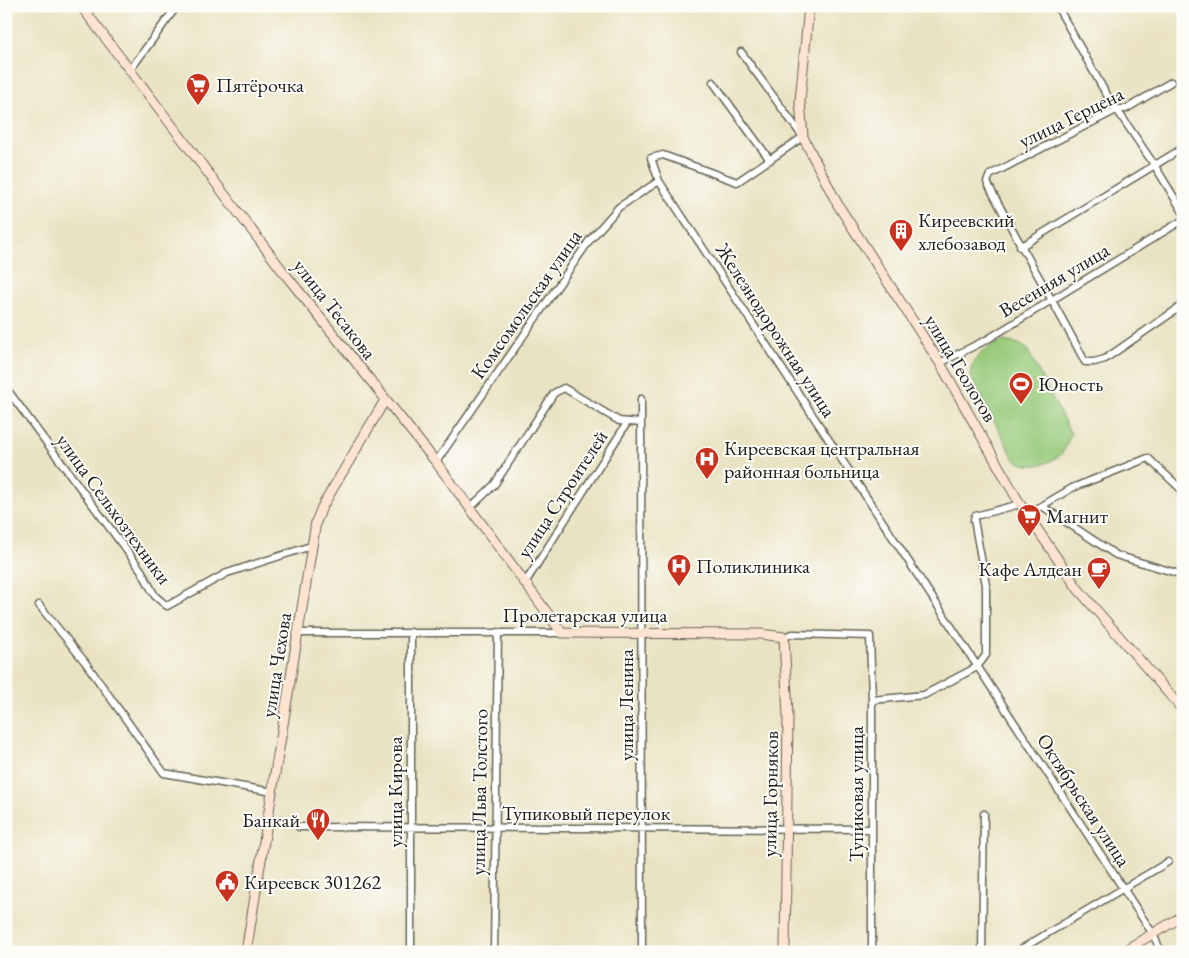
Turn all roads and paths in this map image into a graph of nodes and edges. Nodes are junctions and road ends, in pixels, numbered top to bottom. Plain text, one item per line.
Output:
1 (81, 6) edge
2 (168, 6) edge
3 (810, 6) edge
4 (1057, 6) edge
5 (175, 9) edge
6 (742, 52) dead end
7 (130, 70) junction
8 (713, 82) dead end
9 (1171, 82) dead end
10 (1118, 109) junction
11 (803, 138) junction
12 (1183, 148) edge
13 (770, 160) junction
14 (1155, 166) junction
15 (660, 181) junction
16 (1183, 212) edge
17 (1183, 220) edge
18 (1020, 247) junction
19 (1053, 300) junction
20 (1183, 305) edge
21 (940, 363) junction
22 (6, 388) edge
23 (641, 399) dead end
24 (385, 400) junction
25 (627, 423) junction
26 (641, 423) junction
27 (436, 462) junction
28 (1183, 491) edge
29 (1020, 504) junction
30 (1042, 506) junction
31 (470, 508) junction
32 (1028, 514) junction
33 (311, 546) junction
34 (1183, 575) edge
35 (525, 583) junction
36 (39, 605) dead end
37 (411, 632) junction
38 (498, 632) junction
39 (300, 633) junction
40 (562, 633) junction
41 (642, 634) junction
42 (870, 636) joint
43 (784, 638) junction
44 (978, 667) junction
45 (872, 700) junction
46 (1183, 710) edge
47 (273, 792) junction
48 (984, 814) dead end
49 (299, 827) dead end
50 (412, 828) junction
51 (494, 829) junction
52 (642, 829) junction
53 (872, 829) junction
54 (787, 830) junction
55 (1168, 862) dead end
56 (1122, 887) junction
57 (1183, 916) edge
58 (1153, 934) junction
59 (246, 952) edge
60 (411, 952) edge
61 (494, 952) edge
62 (642, 952) edge
63 (785, 952) edge
64 (872, 952) edge
65 (982, 952) edge
66 (1016, 952) edge
67 (1122, 952) edge
68 (1161, 952) edge

1 - 7 main road, улица Тесакова
2 - 5 street
3 - 11 main road, улица Геологов
4 - 10 street
5 - 7 street
6 - 11 street
7 - 24 main road, улица Тесакова
8 - 13 street
9 - 10 street, улица Герцена
10 - 14 street
10 - 18 street, улица Герцена
11 - 13 street
11 - 21 main road, улица Геологов
12 - 14 street
13 - 15 street, Железнодорожная улица
14 - 16 street
14 - 18 street
15 - 27 street, Комсомольская улица
15 - 44 street, Железнодорожная улица
17 - 19 street, Весенняя улица
18 - 19 street
19 - 20 street
19 - 21 street, Весенняя улица
21 - 29 main road, улица Геологов
22 - 33 street, улица Сельхозтехники
23 - 26 street, улица Ленина
24 - 27 main road, улица Тесакова
24 - 33 main road, улица Чехова
25 - 26 street, улица Строителей
25 - 31 street, улица Строителей
25 - 35 street, улица Строителей
26 - 41 street, улица Ленина
27 - 31 main road, улица Тесакова
28 - 30 street
29 - 32 main road, улица Геологов
29 - 44 street
30 - 32 street
30 - 34 street
31 - 35 main road, улица Тесакова
32 - 46 main road, улица Геологов
33 - 39 main road, улица Чехова
35 - 40 main road, улица Тесакова
36 - 47 street
37 - 38 street, Пролетарская улица
37 - 39 street, Пролетарская улица
37 - 50 street, улица Кирова
38 - 40 street, Пролетарская улица
38 - 51 street, улица Льва Толстого
39 - 47 main road, улица Чехова
40 - 41 main road, Пролетарская улица
41 - 43 main road, Пролетарская улица
41 - 52 street, улица Ленина
42 - 43 street, Пролетарская улица
42 - 45 street, Тупиковая улица
43 - 54 main road, улица Горняков
44 - 45 street
44 - 56 street, Октябрьская улица
45 - 53 street, Тупиковая улица
47 - 59 main road, улица Чехова
48 - 65 street
49 - 50 street, Тупиковый переулок
50 - 51 street, Тупиковый переулок
50 - 60 street, улица Кирова
51 - 52 street, Тупиковый переулок
51 - 61 street, улица Льва Толстого
52 - 54 street, Тупиковый переулок
52 - 62 street, улица Ленина
53 - 54 street, Тупиковый переулок
53 - 64 street, Тупиковая улица
54 - 63 main road, улица Горняков
55 - 56 street
56 - 58 street, Октябрьская улица
56 - 66 street
57 - 58 main road
58 - 67 main road
58 - 68 street, Октябрьская улица

